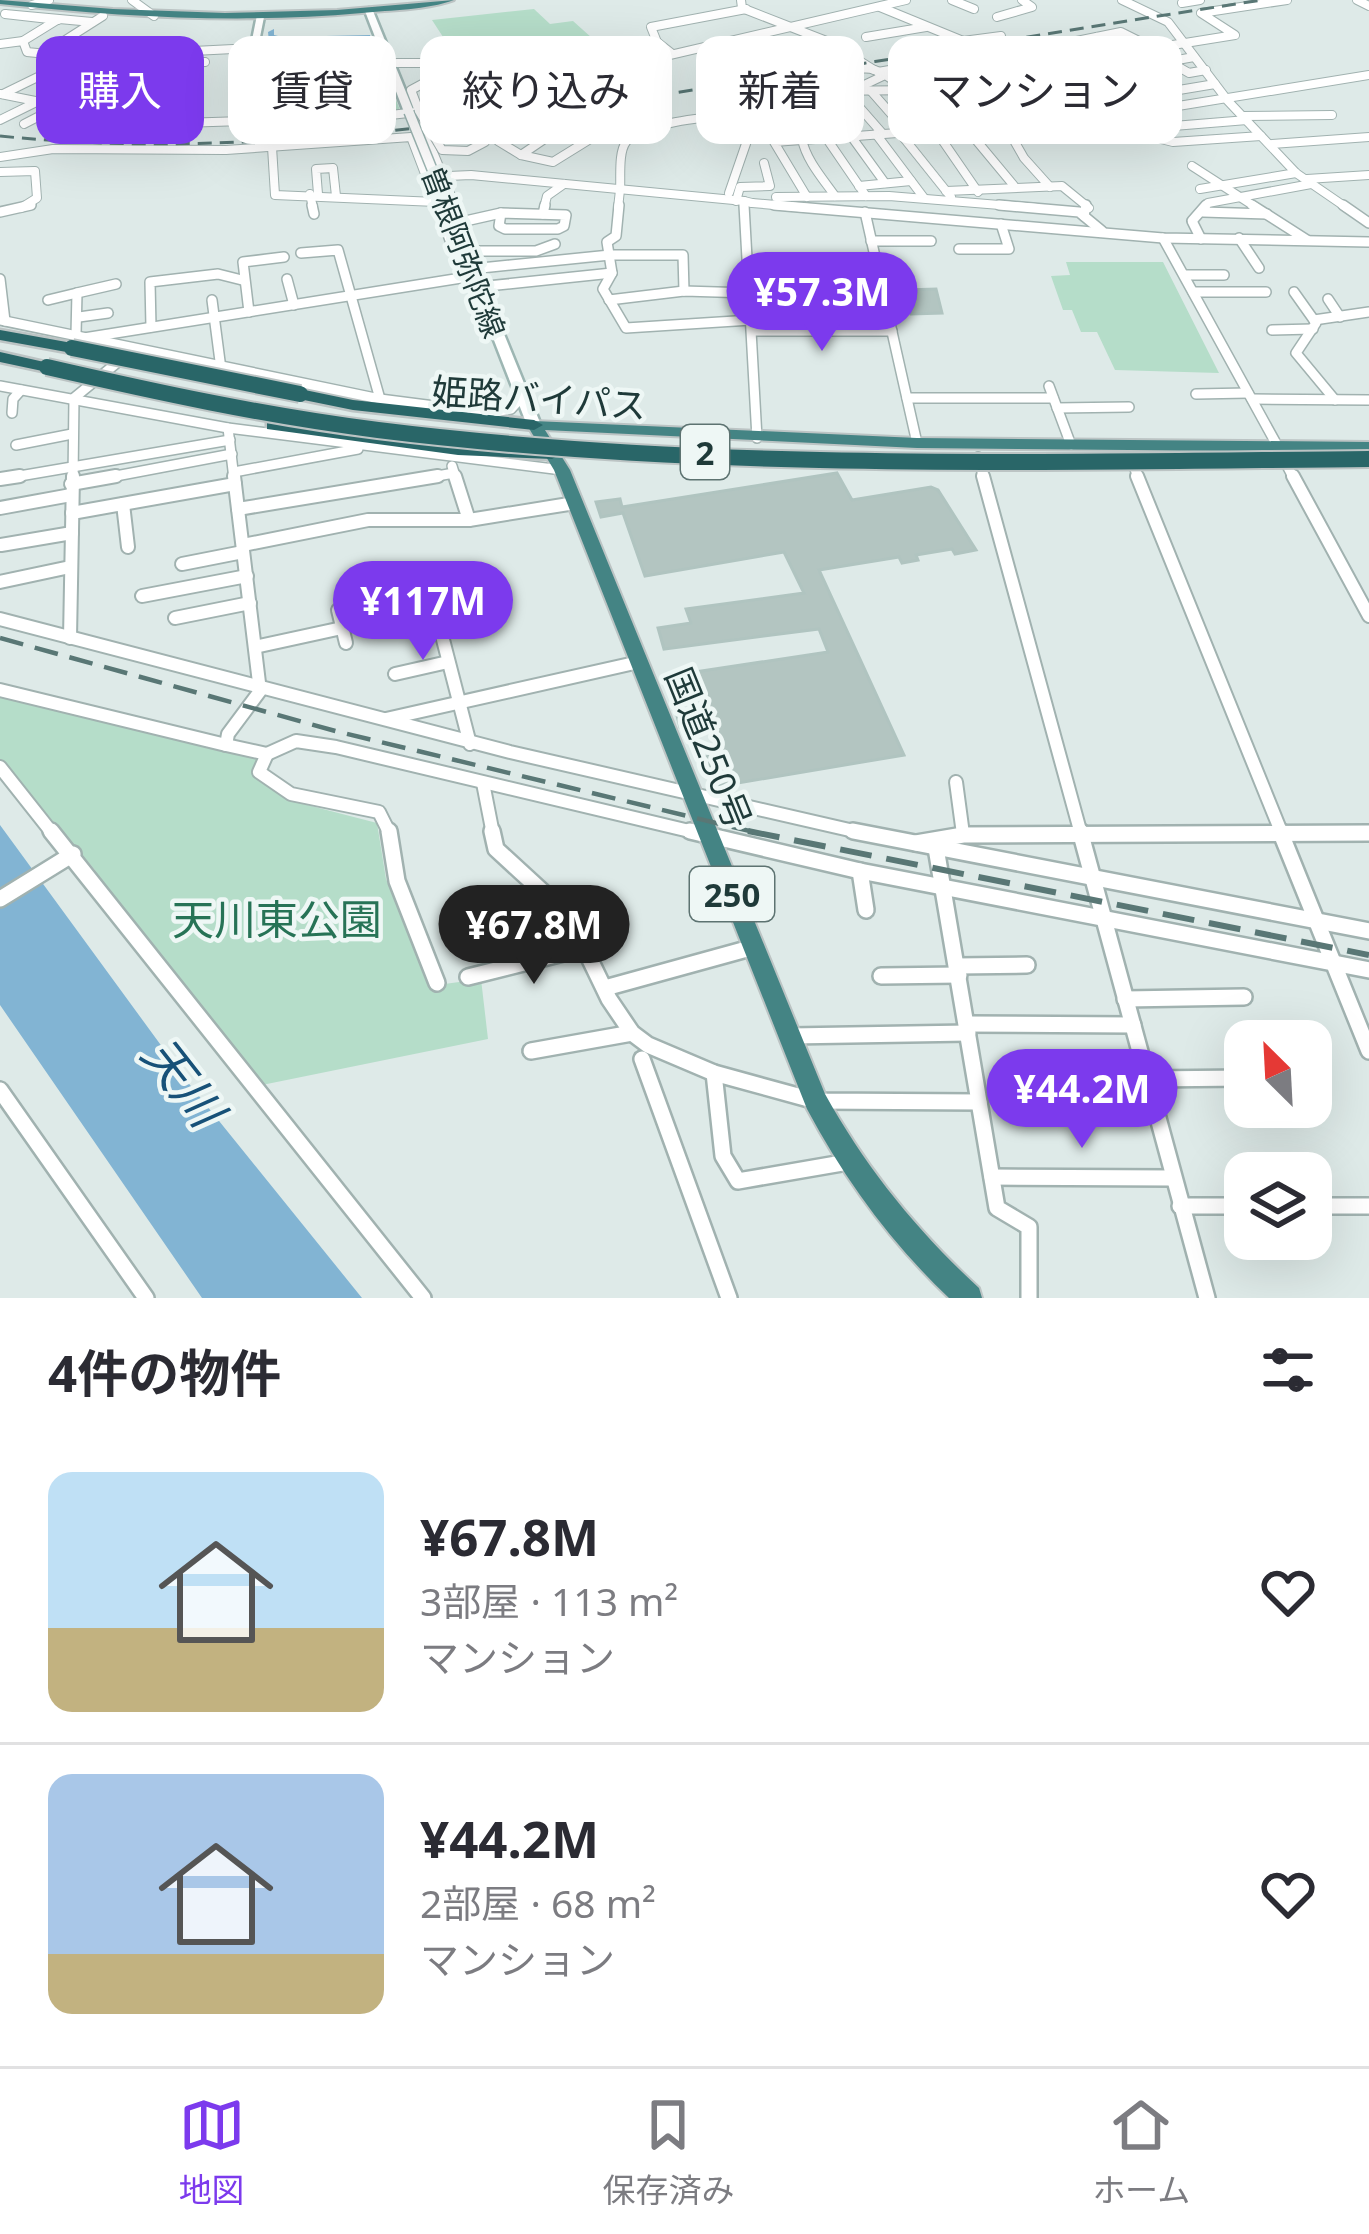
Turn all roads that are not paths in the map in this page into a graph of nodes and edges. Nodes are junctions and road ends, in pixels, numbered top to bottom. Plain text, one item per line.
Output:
1 (132, 0) edge
2 (449, 0) edge
3 (906, 0) edge
4 (952, 0) edge
5 (1022, 0) edge
6 (1200, 0) edge
7 (1286, 0) edge
8 (1357, 0) edge
9 (0, 1) edge
10 (1127, 1) edge
11 (1182, 3) edge
12 (743, 4) edge
13 (879, 4) edge
14 (1369, 6) edge
15 (38, 7) edge
16 (974, 9) dead end
17 (369, 11) junction
18 (103, 16) dead end
19 (154, 16) junction
20 (997, 16) dead end
21 (260, 17) junction
22 (58, 20) junction
23 (92, 22) junction
24 (790, 26) junction
25 (927, 26) junction
26 (256, 36) edge
27 (655, 36) edge
28 (748, 36) edge
29 (951, 36) edge
30 (1103, 36) edge
31 (1132, 36) edge
32 (1177, 36) edge
33 (866, 37) dead end
34 (22, 40) junction
35 (1182, 43) joint
36 (0, 44) edge
37 (1194, 57) junction
38 (1182, 59) edge
39 (397, 63) dead end
40 (420, 63) edge
41 (1182, 69) edge
42 (1206, 70) junction
43 (864, 71) edge
44 (888, 74) edge
45 (888, 74) edge
46 (882, 75) junction
47 (1369, 75) edge
48 (36, 78) edge
49 (888, 80) edge
50 (864, 84) edge
51 (1215, 84) junction
52 (420, 85) edge
53 (1182, 87) edge
54 (864, 91) edge
55 (871, 91) junction
56 (888, 91) edge
57 (1, 94) edge
58 (20, 99) junction
59 (1228, 101) junction
60 (36, 102) joint
61 (1182, 107) edge
62 (0, 108) edge
63 (414, 111) junction
64 (864, 113) edge
65 (888, 113) edge
66 (1332, 115) dead end
67 (36, 118) edge
68 (1245, 118) junction
69 (420, 119) edge
70 (0, 121) edge
71 (24, 124) dead end
72 (1182, 125) edge
73 (888, 133) edge
74 (879, 134) junction
75 (864, 135) edge
76 (420, 136) edge
77 (1261, 136) junction
78 (411, 137) junction
79 (1369, 137) edge
80 (1182, 141) edge
81 (429, 144) edge
82 (438, 144) edge
83 (480, 144) edge
84 (507, 144) edge
85 (538, 144) edge
86 (583, 144) edge
87 (627, 144) edge
88 (748, 144) edge
89 (775, 144) edge
90 (805, 144) edge
91 (830, 144) edge
92 (860, 144) edge
93 (912, 144) edge
94 (946, 144) edge
95 (979, 144) edge
96 (1014, 144) edge
97 (1272, 144) junction
98 (272, 147) junction
99 (521, 155) junction
100 (0, 157) edge
101 (764, 164) dead end
102 (1192, 166) dead end
103 (0, 172) edge
104 (441, 174) junction
105 (1369, 175) edge
106 (426, 176) junction
107 (1304, 179) junction
108 (910, 181) junction
109 (885, 183) junction
110 (566, 184) junction
111 (1226, 184) junction
112 (859, 186) junction
113 (1015, 187) junction
114 (1050, 187) junction
115 (977, 188) junction
116 (1200, 189) dead end
117 (620, 190) junction
118 (314, 194) junction
119 (950, 195) junction
120 (336, 196) junction
121 (835, 196) junction
122 (866, 196) junction
123 (889, 196) junction
124 (807, 197) junction
125 (439, 198) junction
126 (924, 198) junction
127 (1244, 198) junction
128 (357, 199) junction
129 (400, 201) junction
130 (740, 201) junction
131 (982, 205) junction
132 (358, 211) dead end
133 (0, 212) edge
134 (404, 212) dead end
135 (865, 212) junction
136 (1203, 212) junction
137 (501, 213) junction
138 (314, 214) dead end
139 (543, 214) junction
140 (890, 214) junction
141 (1268, 214) junction
142 (1084, 216) junction
143 (461, 222) junction
144 (1369, 223) edge
145 (1001, 224) junction
146 (540, 229) junction
147 (1105, 233) junction
148 (1163, 238) junction
149 (1201, 238) junction
150 (1240, 238) junction
151 (1307, 240) junction
152 (871, 241) junction
153 (931, 241) dead end
154 (1369, 242) edge
155 (555, 244) dead end
156 (959, 249) dead end
157 (474, 251) junction
158 (536, 251) junction
159 (301, 253) dead end
160 (610, 255) junction
161 (284, 257) dead end
162 (1251, 262) dead end
163 (372, 273) dead end
164 (612, 273) junction
165 (1184, 275) junction
166 (1224, 275) dead end
167 (474, 277) junction
168 (0, 279) edge
169 (287, 279) dead end
170 (242, 280) junction
171 (116, 284) dead end
172 (684, 291) junction
173 (378, 292) junction
174 (1193, 292) junction
175 (1266, 292) dead end
176 (1294, 292) dead end
177 (77, 293) junction
178 (750, 293) junction
179 (352, 296) junction
180 (48, 299) dead end
181 (1328, 299) dead end
182 (212, 300) dead end
183 (609, 300) junction
184 (294, 304) junction
185 (249, 312) junction
186 (1369, 312) edge
187 (108, 313) dead end
188 (79, 317) junction
189 (214, 317) junction
190 (1340, 317) junction
191 (1314, 325) junction
192 (752, 326) junction
193 (151, 327) junction
194 (1, 329) edge
195 (1272, 330) dead end
196 (892, 331) junction
197 (133, 350) junction
198 (62, 353) junction
199 (0, 359) edge
200 (221, 369) junction
201 (0, 386) edge
202 (21, 391) junction
203 (1196, 394) dead end
204 (1250, 396) junction
205 (1053, 397) junction
206 (74, 398) junction
207 (520, 398) junction
208 (907, 398) junction
209 (380, 399) junction
210 (1335, 400) junction
211 (1369, 400) edge
212 (1129, 407) dead end
213 (432, 410) junction
214 (12, 412) dead end
215 (487, 416) junction
216 (534, 425) junction
217 (72, 434) junction
218 (757, 438) junction
219 (230, 441) junction
220 (290, 441) dead end
221 (917, 443) junction
222 (16, 445) dead end
223 (1071, 445) junction
224 (360, 447) junction
225 (1280, 452) junction
226 (1369, 452) edge
227 (978, 457) junction
228 (1130, 458) junction
229 (557, 462) junction
230 (452, 466) junction
231 (71, 467) junction
232 (338, 473) dead end
233 (234, 478) junction
234 (0, 479) edge
235 (293, 481) dead end
236 (343, 489) junction
237 (71, 490) junction
238 (296, 498) junction
239 (575, 503) junction
240 (123, 504) junction
241 (0, 508) edge
242 (238, 509) junction
243 (72, 513) junction
244 (469, 520) junction
245 (72, 533) junction
246 (1, 545) edge
247 (128, 547) dead end
248 (243, 549) junction
249 (182, 564) dead end
250 (70, 567) junction
251 (424, 570) dead end
252 (247, 576) junction
253 (0, 582) edge
254 (142, 596) dead end
255 (250, 603) junction
256 (434, 608) junction
257 (338, 610) dead end
258 (399, 616) dead end
259 (1369, 616) edge
260 (175, 618) dead end
261 (0, 619) edge
262 (342, 628) junction
263 (70, 638) junction
264 (346, 643) dead end
265 (254, 647) junction
266 (448, 662) junction
267 (639, 662) junction
268 (395, 674) dead end
269 (0, 690) edge
270 (260, 691) junction
271 (457, 702) junction
272 (379, 721) junction
273 (470, 744) junction
274 (226, 745) junction
275 (267, 754) junction
276 (0, 767) edge
277 (956, 782) dead end
278 (483, 783) junction
279 (692, 796) junction
280 (1282, 833) junction
281 (1369, 833) edge
282 (1081, 834) junction
283 (963, 836) junction
284 (708, 837) junction
285 (915, 844) junction
286 (936, 848) junction
287 (74, 854) junction
288 (860, 871) junction
289 (1094, 881) junction
290 (943, 888) junction
291 (0, 899) edge
292 (556, 904) junction
293 (866, 910) dead end
294 (467, 918) dead end
295 (1103, 919) junction
296 (1315, 922) junction
297 (1369, 931) edge
298 (587, 947) junction
299 (754, 947) junction
300 (1027, 964) dead end
301 (1333, 964) junction
302 (1369, 970) edge
303 (958, 971) junction
304 (881, 976) dead end
305 (468, 977) dead end
306 (437, 982) dead end
307 (605, 988) junction
308 (1244, 997) dead end
309 (1125, 998) junction
310 (1132, 1025) junction
311 (967, 1028) junction
312 (632, 1033) junction
313 (791, 1036) junction
314 (531, 1051) dead end
315 (1369, 1051) edge
316 (642, 1059) dead end
317 (714, 1072) junction
318 (1148, 1078) junction
319 (1224, 1078) edge
320 (0, 1090) edge
321 (816, 1102) junction
322 (979, 1102) junction
323 (848, 1162) junction
324 (992, 1177) junction
325 (1173, 1178) junction
326 (1180, 1206) junction
327 (1224, 1206) edge
328 (1332, 1206) edge
329 (1369, 1206) edge
330 (146, 1298) edge
331 (423, 1298) edge
332 (728, 1298) edge
333 (969, 1298) edge
334 (1029, 1298) edge
335 (1208, 1298) edge

1 - 19 street
2 - 17 highway
3 - 13 street
4 - 16 street
5 - 20 street
6 - 11 street
7 - 35 street
8 - 14 street
9 - 15 highway
10 - 32 street
12 - 24 street
12 - 27 street
13 - 24 street
13 - 25 street
15 - 19 highway
15 - 22 street
15 - 22 street
17 - 21 highway
17 - 63 main road, 曽根阿弥陀線
18 - 23 street
19 - 21 highway
21 - 26 main road
22 - 23 street
22 - 34 street
23 - 34 street
24 - 28 street
24 - 46 street
25 - 29 street
25 - 33 street
30 - 31 street
34 - 36 street
35 - 37 street
37 - 38 street
37 - 42 street
39 - 40 street
41 - 42 street
42 - 51 street
43 - 46 street
44 - 46 street
45 - 46 street
46 - 49 street
46 - 50 street
47 - 59 street
48 - 57 street
51 - 53 street
51 - 59 street
52 - 63 street
54 - 55 street
55 - 56 street
55 - 65 street
57 - 58 street
58 - 60 street
58 - 62 street
59 - 61 street
59 - 68 street
60 - 70 street
63 - 69 street, bridge
63 - 125 main road, 曽根阿弥陀線, bridge
64 - 74 street
66 - 68 street
67 - 71 street
68 - 72 street
68 - 77 street
73 - 74 street
74 - 75 street
74 - 108 street
76 - 78 street
77 - 80 street
77 - 97 street
78 - 98 street
78 - 106 street
79 - 97 street
81 - 104 street
82 - 83 street, bridge
84 - 99 street
85 - 99 street
86 - 99 street
87 - 117 street
88 - 130 street
89 - 124 street
90 - 121 street
91 - 112 street
92 - 109 street
93 - 119 street
94 - 115 street
95 - 113 street
96 - 114 street
97 - 107 street
98 - 100 street
98 - 118 street
101 - 130 street
102 - 111 street
103 - 133 street
104 - 106 street
104 - 110 street
104 - 143 street
105 - 107 street
106 - 125 street
107 - 111 street
107 - 127 street
107 - 144 street
108 - 109 street
108 - 126 street
109 - 112 street
110 - 117 street
110 - 139 street
111 - 116 street
111 - 127 street
112 - 122 street
113 - 114 street
113 - 115 street
114 - 142 street
115 - 119 street
115 - 131 street
117 - 130 street
117 - 160 street
118 - 120 street
118 - 120 street
118 - 138 street
119 - 126 street
119 - 131 street
120 - 128 street
121 - 122 street
121 - 124 street
122 - 123 street
123 - 126 street
123 - 140 street
124 - 130 street
125 - 129 street
125 - 167 main road, 曽根阿弥陀線
127 - 136 street
127 - 141 street
128 - 129 street
128 - 132 street
129 - 134 street
130 - 135 street
130 - 178 street
131 - 142 street
135 - 140 street
135 - 152 street
136 - 141 street
136 - 149 street
137 - 139 street
137 - 143 street
137 - 146 street
139 - 146 street
140 - 145 street
141 - 151 street
142 - 147 street
143 - 157 street
145 - 147 street
145 - 156 street
146 - 158 street
147 - 148 street
148 - 149 street
148 - 165 street
149 - 150 street
150 - 151 street
150 - 162 street
151 - 154 street
152 - 153 street
152 - 196 street
155 - 158 street
157 - 158 street
157 - 167 street
159 - 179 street
160 - 164 street
160 - 167 street
160 - 172 street
161 - 170 street
163 - 173 street
164 - 167 street
164 - 183 street
165 - 166 street
165 - 174 street
167 - 173 street
167 - 207 main road, 曽根阿弥陀線
168 - 194 street
169 - 184 street
170 - 185 street
170 - 193 street
171 - 177 street
172 - 178 street
172 - 183 street
173 - 179 street
174 - 175 street
174 - 204 street
176 - 191 street
177 - 180 street
177 - 188 street
178 - 192 street
179 - 184 street
179 - 209 street
181 - 190 street
182 - 189 street
183 - 192 street
184 - 185 street
185 - 189 street
186 - 190 street
187 - 188 street
188 - 198 street
189 - 193 street
189 - 200 street
190 - 191 street
191 - 195 street
191 - 210 street
192 - 196 street
192 - 218 street
193 - 198 street
194 - 198 highway, 姫路バイパス / 2
194 - 198 street
196 - 208 street
197 - 198 street
197 - 200 street
197 - 206 street
198 - 199 highway
198 - 213 highway, bridge
198 - 226 highway, 姫路バイパス / 2, bridge
198 - 229 highway
200 - 209 street
201 - 202 street
202 - 206 street
202 - 214 street
203 - 204 street
204 - 210 street
204 - 225 street
205 - 208 street
205 - 212 street
205 - 223 street
206 - 217 street
206 - 219 street
207 - 215 street
207 - 216 main road, 曽根阿弥陀線
208 - 221 street
209 - 213 street
210 - 211 street
213 - 215 highway
213 - 215 street
215 - 216 highway
216 - 218 highway
216 - 229 highway, 国道250号 / 250
217 - 222 street
217 - 231 street
218 - 221 highway
219 - 224 street
219 - 231 street
219 - 233 street
219 - 237 street
220 - 224 street
221 - 223 highway
223 - 225 highway
224 - 230 street
224 - 233 street
225 - 226 highway
225 - 228 highway
225 - 259 street
227 - 228 highway
227 - 229 highway
227 - 282 street
228 - 280 street
229 - 230 street
229 - 239 highway, 国道250号 / 250
230 - 236 street
230 - 244 street
231 - 234 street
231 - 237 street
232 - 236 street
233 - 240 street
233 - 242 street
235 - 238 street
236 - 238 street
237 - 241 street
237 - 243 street
238 - 242 street
239 - 244 street
239 - 267 highway, 国道250号 / 250
240 - 243 street
240 - 247 street
242 - 248 street
243 - 245 street
244 - 248 street
245 - 246 street
245 - 250 street
248 - 249 street
248 - 252 street
250 - 253 street
250 - 263 street
251 - 256 street
252 - 254 street
252 - 255 street
255 - 260 street
255 - 265 street
256 - 258 street
256 - 266 street
257 - 262 street
261 - 263 street
262 - 264 street
262 - 265 street
263 - 270 street
265 - 270 street
266 - 268 street
266 - 271 street
267 - 271 street
267 - 279 highway, 国道250号 / 250
269 - 274 street
270 - 272 street
270 - 274 street
271 - 272 street
271 - 273 street
272 - 273 street
273 - 279 street
274 - 275 street
275 - 278 street
275 - 306 street
276 - 287 street
277 - 283 street
278 - 284 street
278 - 292 street
279 - 284 highway, 国道250号 / 250
279 - 285 street
280 - 281 street
280 - 282 street
280 - 296 street
282 - 283 street
282 - 289 street
283 - 285 street
284 - 288 street
284 - 299 highway, 国道250号 / 250
285 - 286 street
286 - 289 street
286 - 290 street
287 - 291 street
287 - 331 street
288 - 290 street
288 - 293 street
289 - 295 street
289 - 296 street
290 - 295 street
290 - 303 street
292 - 294 street
292 - 298 street
295 - 301 street
295 - 309 street
296 - 297 street
296 - 301 street
298 - 305 street
298 - 307 street
299 - 307 street
299 - 313 highway, 国道250号 / 250
300 - 303 street
301 - 302 street
301 - 315 street
303 - 304 street
303 - 311 street
307 - 312 street
308 - 309 street
309 - 310 street
310 - 311 street
310 - 318 street
311 - 313 street
311 - 322 street
312 - 314 street
312 - 317 street
313 - 321 highway, 国道250号 / 250
316 - 332 street
317 - 321 street
317 - 323 street
318 - 319 street
318 - 325 street
320 - 330 street
321 - 322 street
321 - 323 highway, 国道250号 / 250
322 - 324 street
323 - 333 highway, 国道250号 / 250
324 - 325 street
324 - 334 street
325 - 326 street
326 - 327 street
326 - 335 street
328 - 329 street

